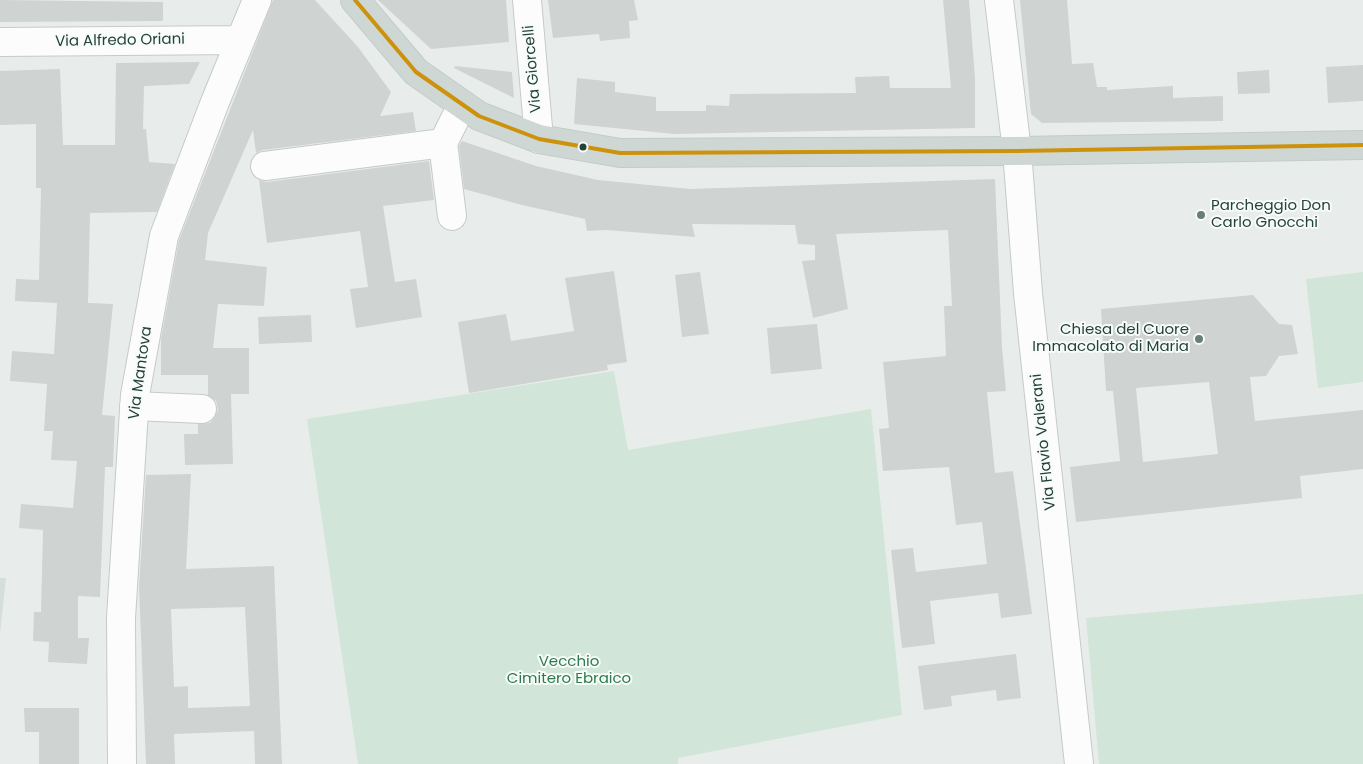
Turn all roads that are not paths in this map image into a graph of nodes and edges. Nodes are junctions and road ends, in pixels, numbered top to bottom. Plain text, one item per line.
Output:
1 (257, 0) edge
2 (355, 0) edge
3 (527, 0) edge
4 (999, 0) edge
5 (239, 40) junction
6 (0, 42) edge
7 (462, 104) junction
8 (539, 139) junction
9 (443, 143) junction
10 (1363, 145) edge
11 (1017, 150) junction
12 (265, 166) dead end
13 (452, 216) dead end
14 (134, 406) junction
15 (202, 409) dead end
16 (122, 764) edge
17 (1079, 764) edge

1 - 5 street, Via Mantova
2 - 7 main road
3 - 8 street, Via Giorcelli
4 - 11 street, Via Flavio Valerani
5 - 6 street, Via Alfredo Oriani
5 - 14 street, Via Mantova
7 - 8 main road
7 - 9 street
8 - 11 main road
9 - 12 street
9 - 13 street
10 - 11 main road
11 - 17 street, Via Flavio Valerani
14 - 15 street
14 - 16 street, Via Mantova

